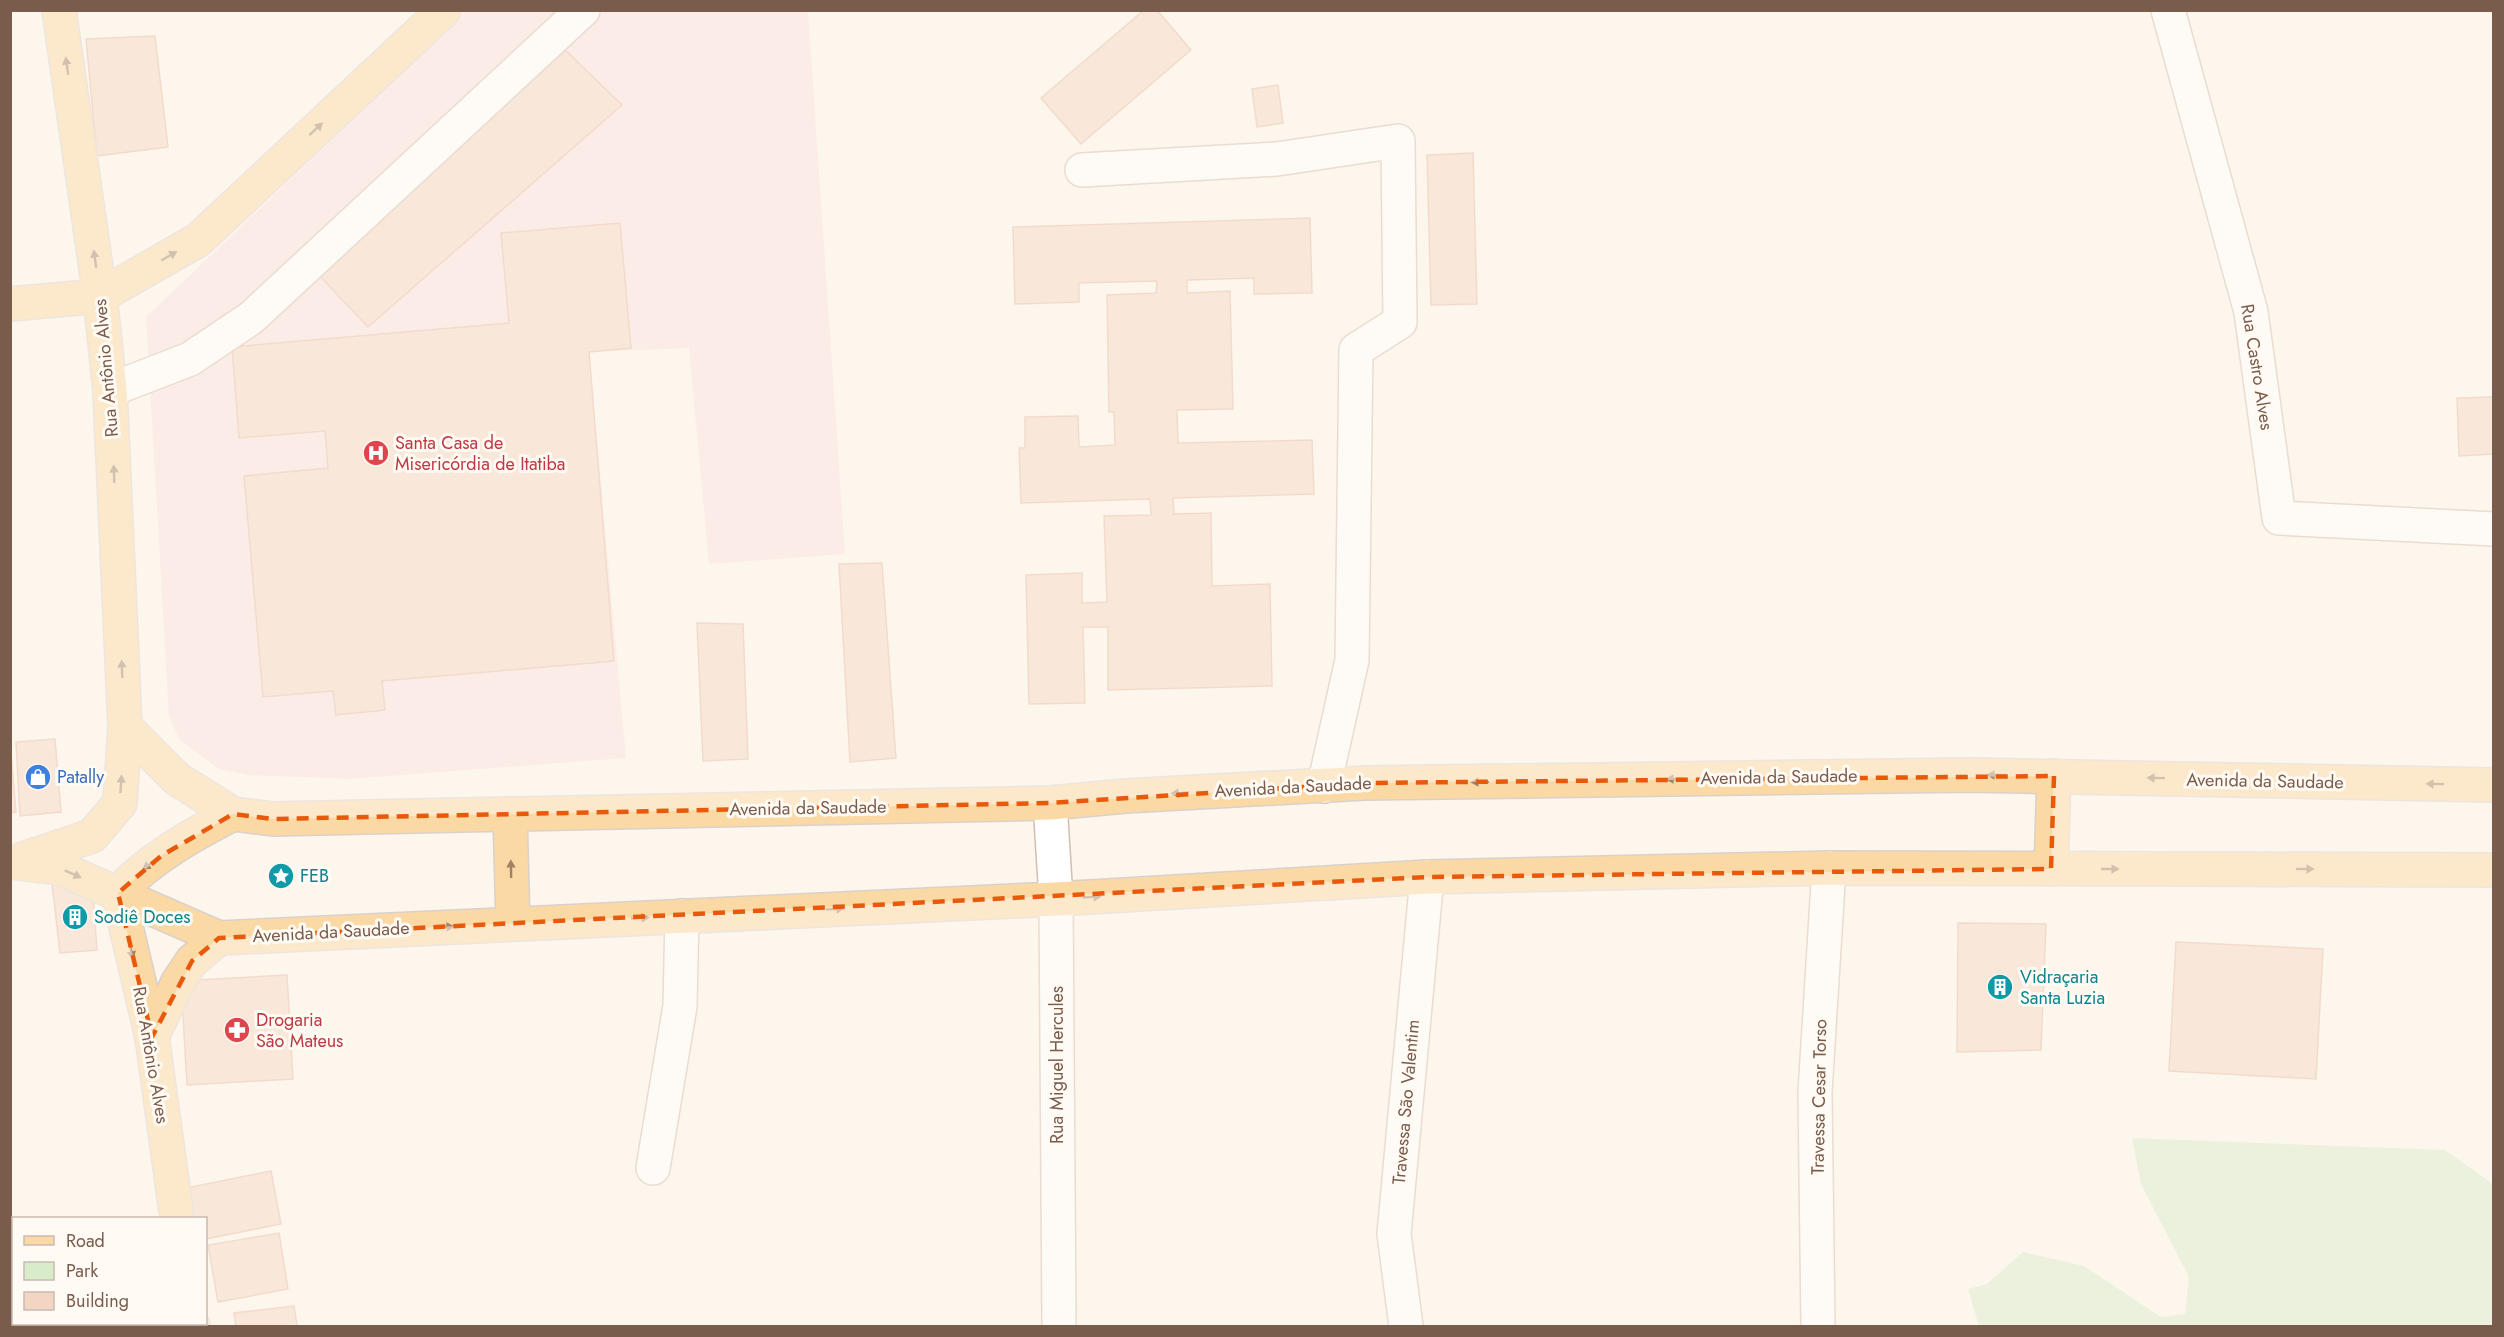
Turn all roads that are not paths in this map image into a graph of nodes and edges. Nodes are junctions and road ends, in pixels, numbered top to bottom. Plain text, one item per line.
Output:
1 (59, 10) edge
2 (444, 10) edge
3 (583, 10) edge
4 (2168, 10) edge
5 (1082, 170) dead end
6 (100, 296) junction
7 (10, 304) edge
8 (110, 390) junction
9 (2493, 530) edge
10 (125, 727) junction
11 (2054, 776) junction
12 (2493, 785) edge
13 (1324, 786) junction
14 (1050, 803) junction
15 (233, 814) junction
16 (510, 814) junction
17 (13, 862) edge
18 (1829, 868) junction
19 (2051, 869) junction
20 (2493, 870) edge
21 (1427, 877) junction
22 (118, 893) junction
23 (1056, 899) junction
24 (682, 916) junction
25 (513, 924) junction
26 (219, 938) junction
27 (152, 1037) junction
28 (653, 1168) dead end
29 (177, 1217) edge
30 (1059, 1326) edge
31 (1406, 1326) edge
32 (1818, 1326) edge

6 -> 1 main road, Rua Antônio Alves
6 -> 2 main road
3 - 8 street
4 - 9 street, Rua Castro Alves
5 - 13 street
6 - 7 main road
6 - 8 main road, Rua Antônio Alves
10 -> 8 main road, Rua Antônio Alves
10 - 15 main road, Avenida da Saudade
17 -> 10 main road, Rua Antônio Alves
12 -> 11 main road, Avenida da Saudade
11 -> 13 main road, Avenida da Saudade
11 - 19 main road
13 -> 14 main road, Avenida da Saudade
14 - 16 main road, Avenida da Saudade
14 - 23 street, Rua Miguel Hercules
15 - 16 main road, Avenida da Saudade
15 -> 22 main road
25 -> 16 main road
17 -> 22 main road
18 - 19 main road, Avenida da Saudade
18 - 21 main road, Avenida da Saudade
18 - 32 street, Travessa Cesar Torso
19 -> 20 main road, Avenida da Saudade
23 -> 21 main road, Avenida da Saudade
21 - 31 street, Travessa São Valentim
22 - 26 main road
22 -> 27 main road, Rua Antônio Alves
24 -> 23 main road, Avenida da Saudade
23 - 30 street, Rua Miguel Hercules
25 -> 24 main road, Avenida da Saudade
24 - 28 street
26 -> 25 main road, Avenida da Saudade
26 - 27 main road
27 - 29 main road, Rua Antônio Alves

